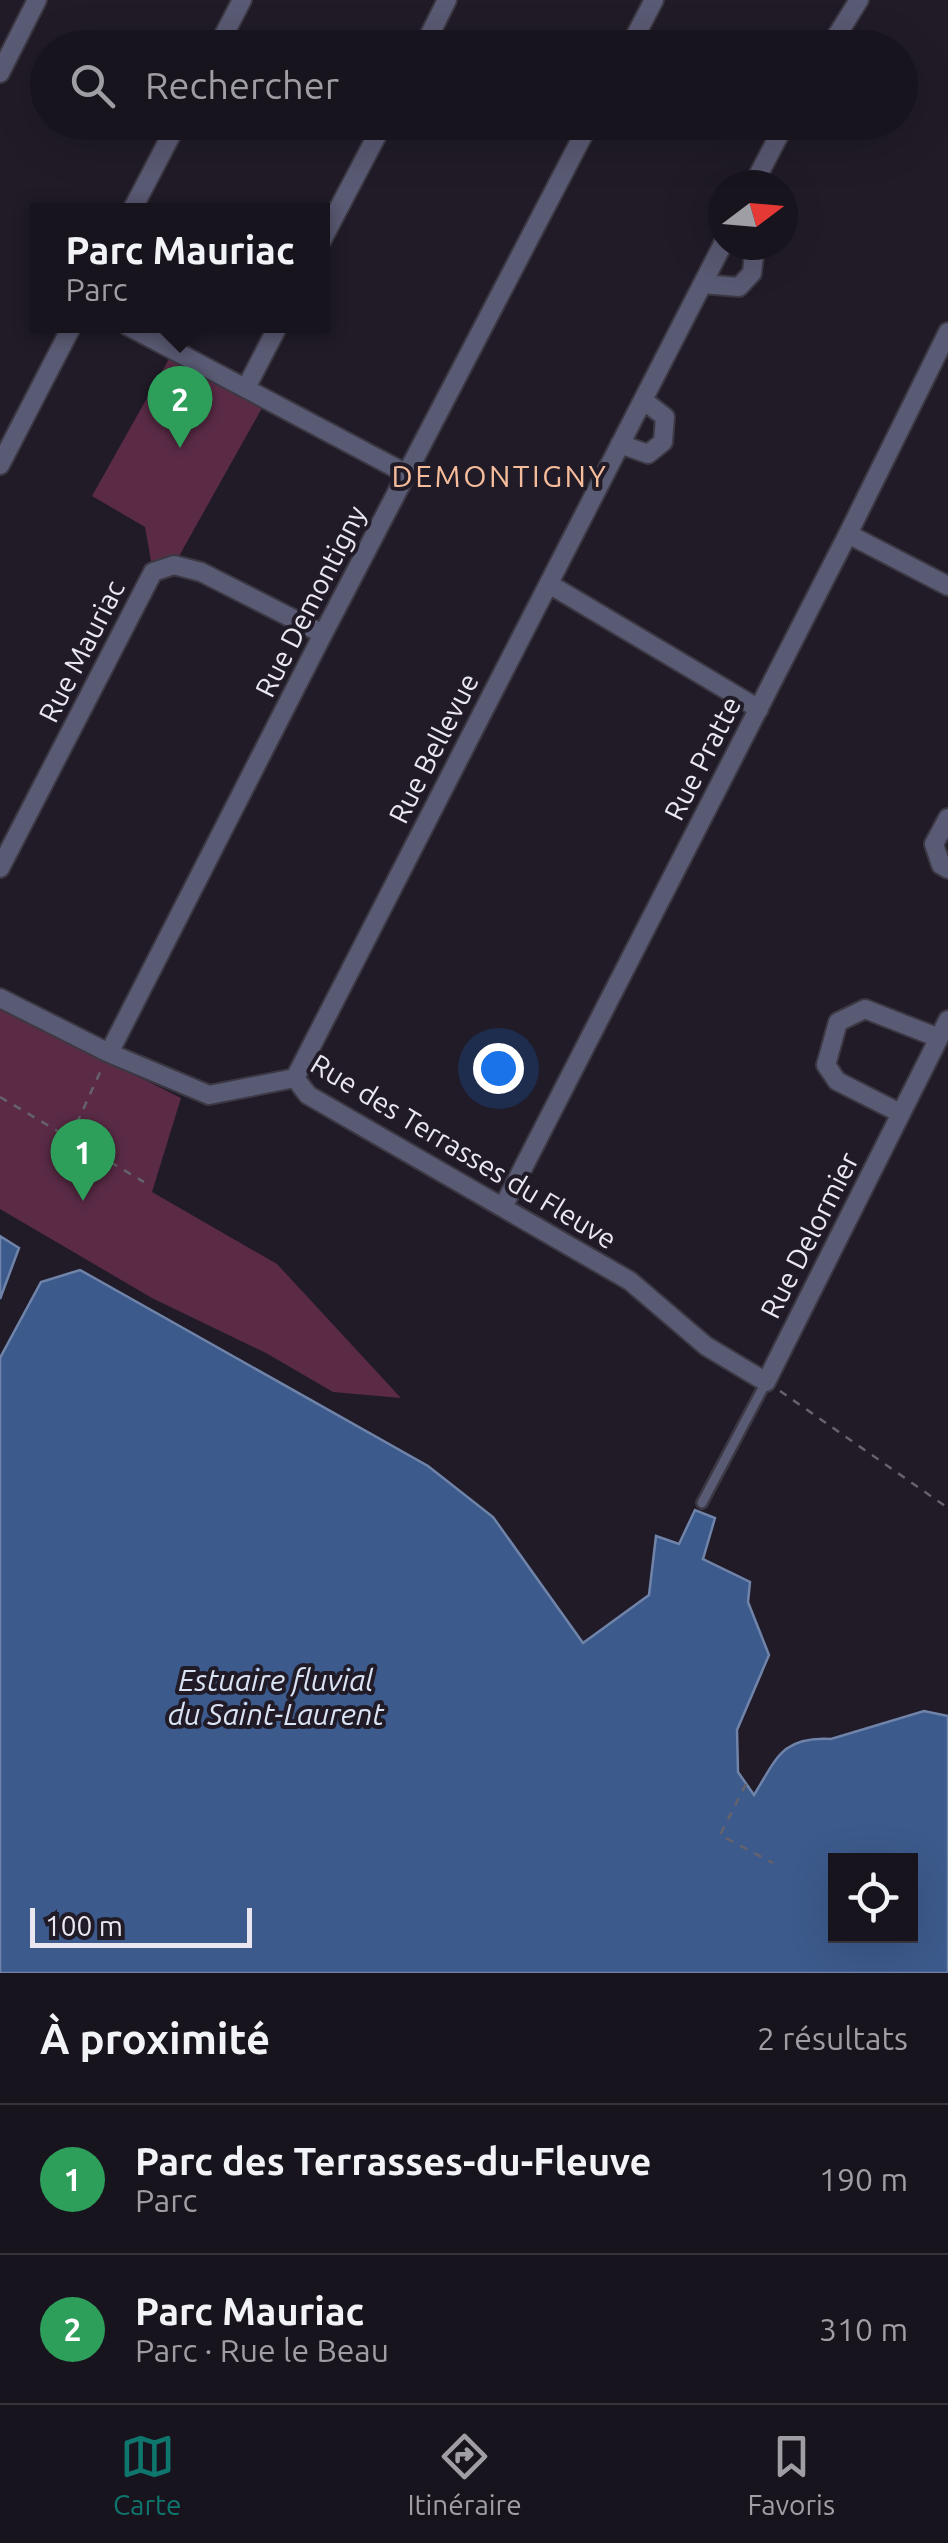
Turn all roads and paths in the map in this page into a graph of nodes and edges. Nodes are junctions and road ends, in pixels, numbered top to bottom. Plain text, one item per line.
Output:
1 (37, 0) edge
2 (242, 0) edge
3 (448, 0) edge
4 (654, 0) edge
5 (859, 0) edge
6 (226, 30) edge
7 (432, 30) edge
8 (638, 30) edge
9 (840, 30) edge
10 (0, 73) edge
11 (169, 140) edge
12 (375, 140) edge
13 (581, 140) edge
14 (777, 140) edge
15 (762, 170) edge
16 (136, 203) edge
17 (330, 225) edge
18 (715, 260) edge
19 (753, 260) edge
20 (703, 284) junction
21 (948, 332) edge
22 (68, 333) edge
23 (141, 333) edge
24 (274, 333) edge
25 (246, 388) junction
26 (643, 400) junction
27 (620, 444) junction
28 (1, 460) edge
29 (407, 474) junction
30 (848, 534) junction
31 (548, 584) junction
32 (948, 586) edge
33 (324, 634) junction
34 (758, 708) junction
35 (948, 818) edge
36 (0, 868) edge
37 (948, 869) edge
38 (0, 998) edge
39 (948, 1020) edge
40 (939, 1038) junction
41 (109, 1053) junction
42 (295, 1078) junction
43 (0, 1097) edge
44 (900, 1113) junction
45 (70, 1138) junction
46 (144, 1182) dead end
47 (503, 1207) junction
48 (766, 1382) junction
49 (702, 1502) dead end
50 (948, 1508) edge
51 (746, 1784) dead end
52 (773, 1863) dead end

1 - 10 street
2 - 6 street
3 - 7 street
4 - 8 street
5 - 9 street
11 - 16 street
12 - 17 street
13 - 29 street, Rue Demontigny
14 - 15 street
18 - 20 street, Rue Bellevue
19 - 20 street
20 - 26 street, Rue Bellevue
21 - 30 street, Rue Pratte
22 - 28 street
23 - 25 street
24 - 25 street
25 - 29 street
26 - 27 street, Rue Bellevue
26 - 27 street
27 - 31 street, Rue Bellevue
29 - 33 street, Rue Demontigny
30 - 32 street
30 - 34 street, Rue Pratte
31 - 34 street
31 - 42 street, Rue Bellevue
33 - 36 street, Rue Mauriac
33 - 41 street, Rue Demontigny
34 - 47 street, Rue Pratte
35 - 37 street
38 - 41 street, Rue des Terrasses du Fleuve
39 - 40 street, Rue Delormier
40 - 44 street, Rue Delormier
40 - 44 street
41 - 42 street, Rue des Terrasses du Fleuve
41 - 45 path
42 - 47 street, Rue des Terrasses du Fleuve
43 - 45 path
44 - 48 street, Rue Delormier
45 - 46 path
47 - 48 street, Rue des Terrasses du Fleuve
48 - 49 lane
48 - 50 path
51 - 52 path

